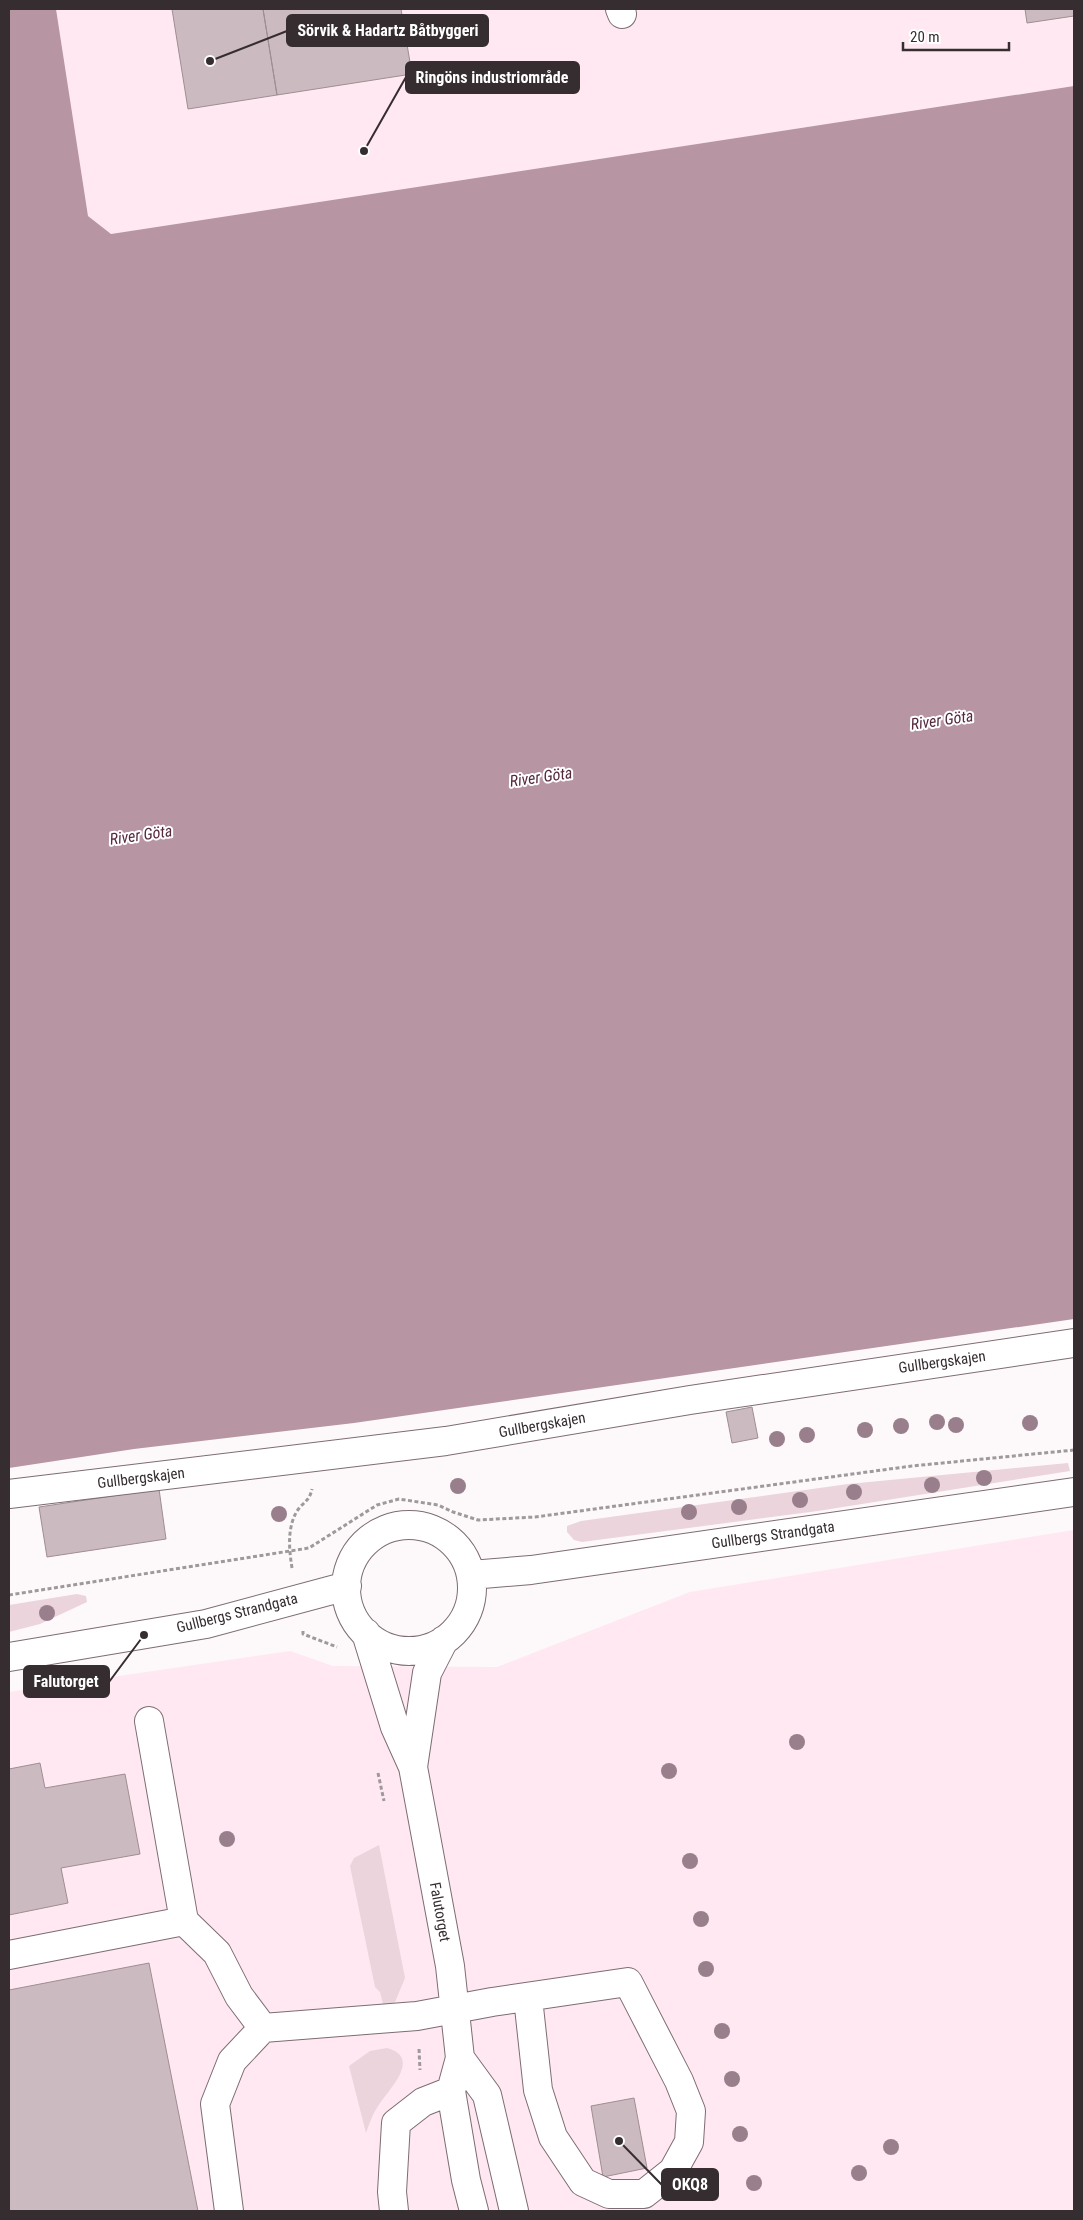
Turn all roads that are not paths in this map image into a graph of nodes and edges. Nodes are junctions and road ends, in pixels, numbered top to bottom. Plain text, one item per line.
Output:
1 (1074, 1343) edge
2 (1074, 1492) edge
3 (9, 1494) edge
4 (471, 1575) junction
5 (347, 1586) junction
6 (366, 1633) junction
7 (444, 1640) junction
8 (9, 1656) edge
9 (149, 1721) dead end
10 (413, 1767) junction
11 (184, 1921) junction
12 (9, 1955) edge
13 (528, 1998) junction
14 (454, 2010) junction
15 (263, 2028) junction
16 (460, 2058) junction
17 (451, 2091) junction
18 (229, 2211) edge
19 (394, 2211) edge
20 (474, 2211) edge
21 (514, 2211) edge

1 - 3 street, Gullbergskajen
2 - 4 street, Gullbergs Strandgata
4 - 5 street
4 - 7 street
5 - 6 street
5 - 8 street, Gullbergs Strandgata
6 - 7 street
6 - 10 street, Falutorget
7 - 10 street, Falutorget
9 - 11 street
10 - 14 street, Falutorget
11 - 12 street
11 - 15 street
13 - 13 street
13 - 14 street
14 - 15 street
14 - 16 street, Falutorget
15 - 18 street
16 - 17 street, Falutorget
16 - 21 street, Falutorget
17 - 19 street
17 - 20 street, Falutorget

